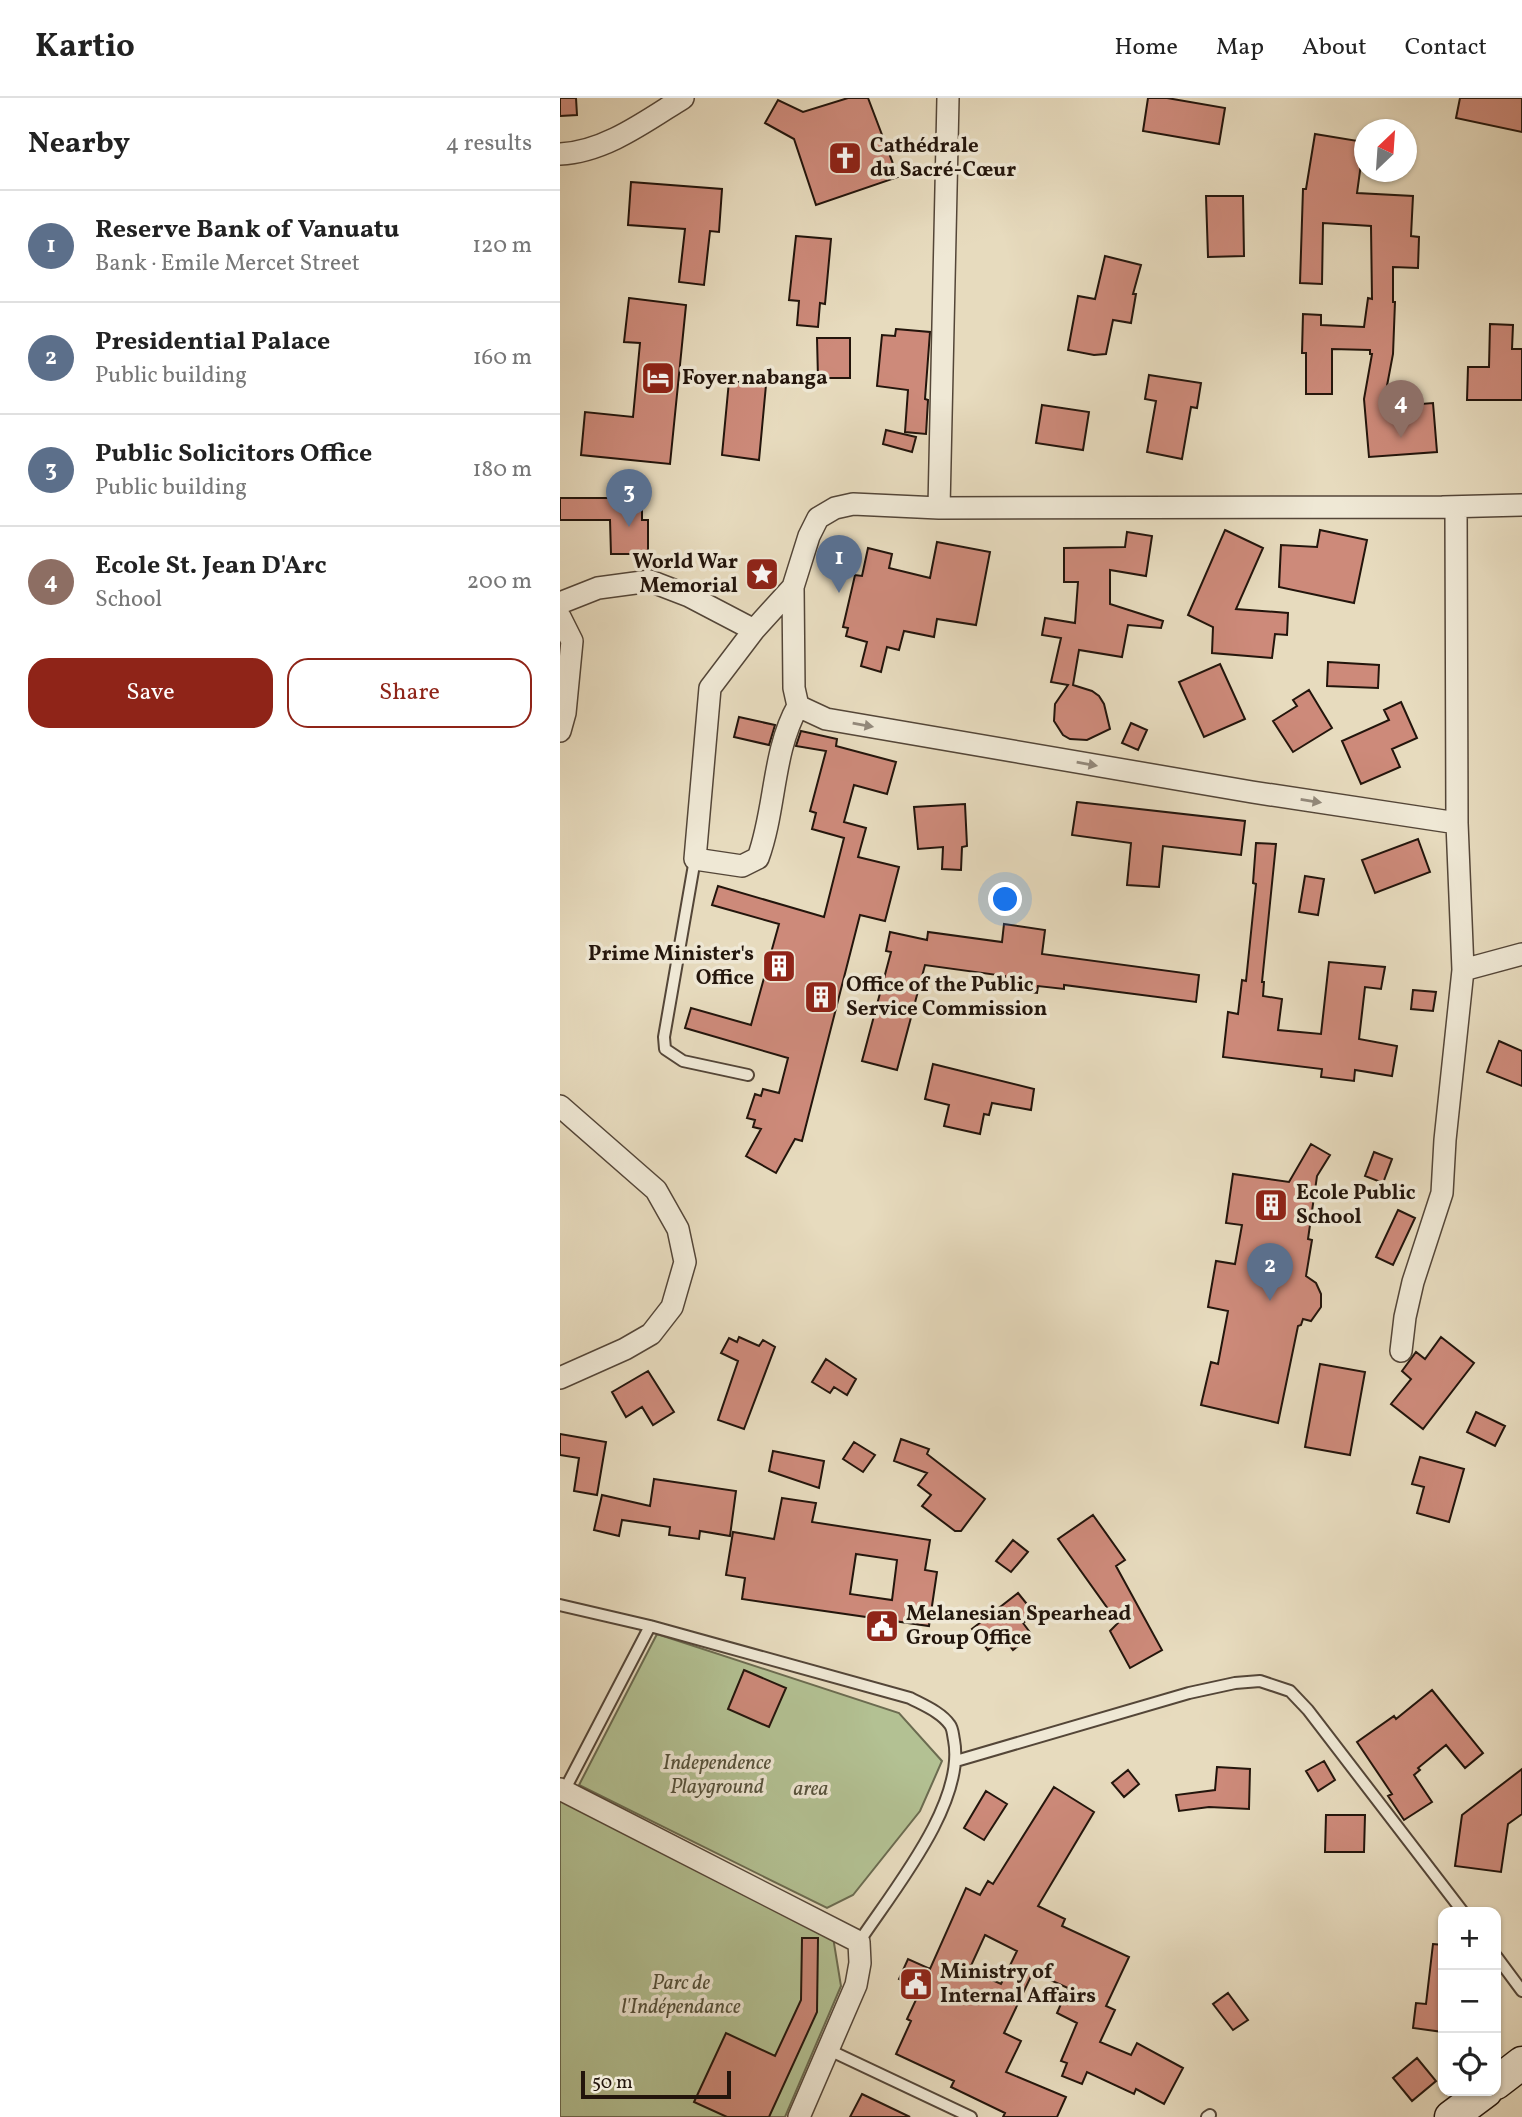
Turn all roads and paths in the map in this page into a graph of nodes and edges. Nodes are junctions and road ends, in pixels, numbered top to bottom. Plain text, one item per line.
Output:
1 (683, 98) edge
2 (948, 98) edge
3 (560, 154) edge
4 (1522, 505) edge
5 (1443, 506) junction
6 (939, 508) junction
7 (793, 587) junction
8 (560, 603) edge
9 (560, 617) edge
10 (754, 630) junction
11 (798, 706) junction
12 (560, 731) edge
13 (1457, 823) junction
14 (695, 859) junction
15 (1522, 954) edge
16 (1463, 970) junction
17 (748, 1075) dead end
18 (560, 1106) edge
19 (1401, 1351) dead end
20 (560, 1378) edge
21 (560, 1605) edge
22 (650, 1626) junction
23 (956, 1761) junction
24 (562, 1790) edge
25 (1459, 1907) edge
26 (859, 1942) junction
27 (1501, 1963) edge
28 (1522, 1991) edge
29 (829, 2050) junction
30 (1522, 2063) edge
31 (1501, 2079) edge
32 (1479, 2096) edge
33 (799, 2117) edge
34 (971, 2117) edge
35 (1451, 2117) edge

1 - 3 street
2 - 6 street
4 - 5 street
5 - 6 street
5 - 13 street
6 - 7 street
7 - 10 street
7 - 11 street
8 - 10 street
9 - 12 street
10 - 14 street
11 -> 13 street
11 - 14 street
13 - 16 street
14 - 17 lane
15 - 16 street
16 - 19 street
18 - 20 street
21 - 22 lane
22 - 23 lane
22 - 24 lane
23 - 25 lane
23 - 26 lane
24 - 26 street
26 - 29 street
27 - 28 lane
29 - 33 street
29 - 34 lane
30 - 31 street
32 - 35 street

